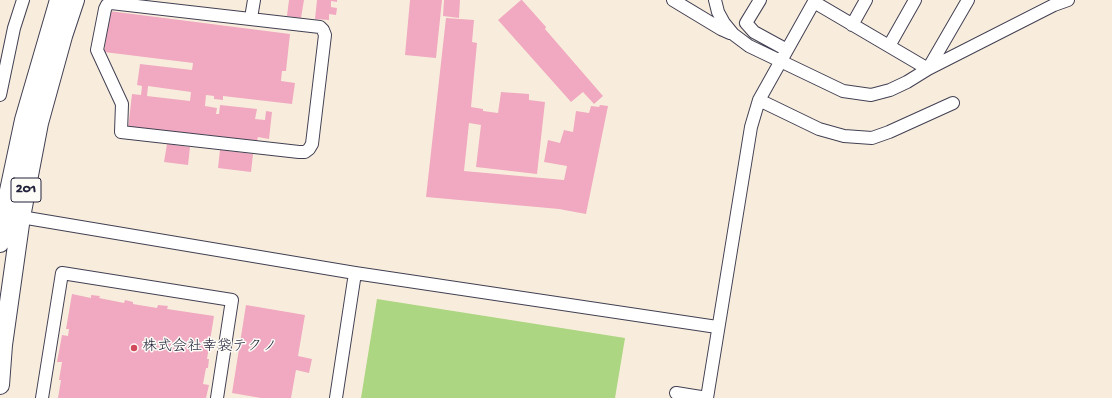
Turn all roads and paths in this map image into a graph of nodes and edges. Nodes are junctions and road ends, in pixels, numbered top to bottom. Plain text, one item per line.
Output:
1 (23, 0) edge
2 (59, 0) edge
3 (75, 0) edge
4 (254, 0) edge
5 (673, 0) edge
6 (715, 0) edge
7 (760, 0) edge
8 (866, 0) edge
9 (916, 0) edge
10 (968, 0) edge
11 (1068, 0) edge
12 (814, 1) edge
13 (1050, 3) edge
14 (251, 18) junction
15 (852, 25) junction
16 (733, 34) junction
17 (889, 46) junction
18 (5, 47) edge
19 (787, 50) junction
20 (781, 62) junction
21 (928, 69) junction
22 (0, 95) edge
23 (758, 100) junction
24 (953, 103) dead end
25 (2, 218) edge
26 (21, 218) junction
27 (0, 243) edge
28 (354, 273) junction
29 (718, 328) junction
30 (0, 384) edge
31 (676, 393) dead end
32 (42, 398) edge
33 (217, 398) edge
34 (336, 398) edge
35 (707, 398) edge

1 - 18 street
2 - 25 highway, 201
3 - 26 highway, 201
4 - 14 street
5 - 16 street
6 - 16 street
7 - 19 street
8 - 15 street
9 - 17 street
10 - 21 street
11 - 13 street
12 - 15 street
12 - 19 street
13 - 21 street
14 - 14 street
15 - 17 street
16 - 20 street
17 - 21 street
18 - 22 street
19 - 20 street
20 - 21 street
20 - 23 street
23 - 24 street
23 - 29 street
25 - 26 street
25 - 27 highway, 201
26 - 28 street
26 - 30 highway, 201
28 - 29 street
28 - 34 street
29 - 35 street
31 - 35 street
32 - 33 street

